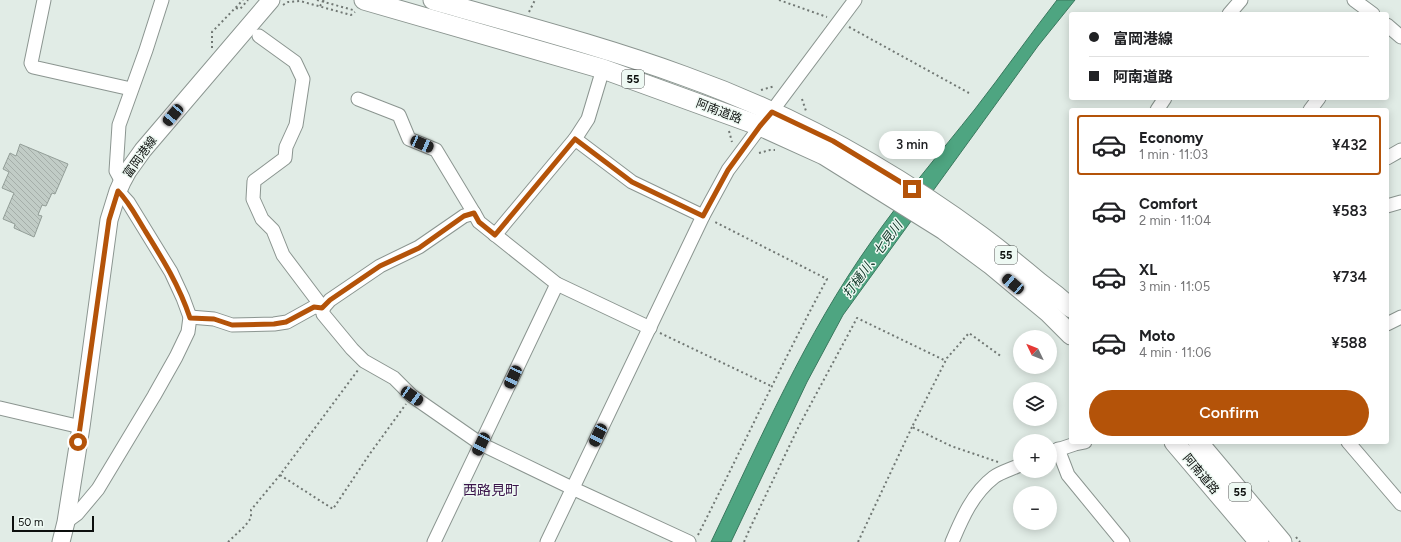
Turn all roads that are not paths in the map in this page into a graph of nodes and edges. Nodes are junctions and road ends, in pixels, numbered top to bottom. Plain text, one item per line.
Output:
1 (44, 0) edge
2 (162, 0) edge
3 (271, 0) edge
4 (433, 0) edge
5 (855, 0) edge
6 (1240, 0) edge
7 (1354, 0) edge
8 (356, 7) edge
9 (1230, 12) edge
10 (1370, 12) edge
11 (1389, 26) edge
12 (1400, 34) edge
13 (259, 36) dead end
14 (603, 69) junction
15 (132, 89) junction
16 (358, 99) dead end
17 (766, 119) junction
18 (575, 139) junction
19 (1401, 150) edge
20 (1389, 157) edge
21 (120, 186) junction
22 (1401, 202) edge
23 (1389, 205) edge
24 (932, 212) junction
25 (474, 213) junction
26 (703, 216) junction
27 (495, 235) junction
28 (557, 284) junction
29 (1069, 306) edge
30 (322, 308) junction
31 (1401, 317) edge
32 (190, 318) junction
33 (1389, 323) edge
34 (650, 328) junction
35 (1069, 333) edge
36 (0, 408) edge
37 (81, 428) junction
38 (481, 444) junction
39 (1078, 444) edge
40 (1176, 444) edge
41 (1200, 444) edge
42 (1350, 444) edge
43 (1057, 450) edge
44 (1057, 456) edge
45 (1013, 469) edge
46 (572, 488) junction
47 (1401, 504) edge
48 (66, 522) junction
49 (694, 538) edge
50 (61, 542) edge
51 (434, 542) edge
52 (547, 542) edge
53 (952, 542) edge
54 (1123, 542) edge
55 (1260, 542) edge
56 (1282, 542) edge

1 - 15 street
2 - 15 street
3 - 21 main road, 富岡港線
4 - 17 highway, 阿南道路 / 55
5 - 17 street
6 - 9 street
7 - 10 street
8 - 14 highway, 阿南道路 / 55
11 - 12 street
13 - 30 street
14 - 17 highway, 阿南道路 / 55
14 - 18 street
15 - 21 street
16 - 25 street
17 - 24 highway, 阿南道路 / 55
17 - 26 street
18 - 26 street
18 - 27 street
19 - 20 street
21 - 32 street
21 - 37 main road, 富岡港線
22 - 23 street
24 - 29 highway, 阿南道路 / 55
24 - 35 highway, 阿南道路 / 55
25 - 27 street
25 - 30 street
26 - 34 street
27 - 28 street
28 - 34 street
28 - 38 street
30 - 32 street
30 - 38 street
31 - 33 street
32 - 48 street
34 - 46 street
36 - 37 street
37 - 48 main road, 富岡港線
38 - 46 street
38 - 51 street
39 - 43 street
40 - 55 highway, 阿南道路 / 55
41 - 56 highway, 阿南道路 / 55
42 - 47 street
44 - 54 street
45 - 53 street
46 - 49 street
46 - 52 street
48 - 50 main road, 富岡港線

